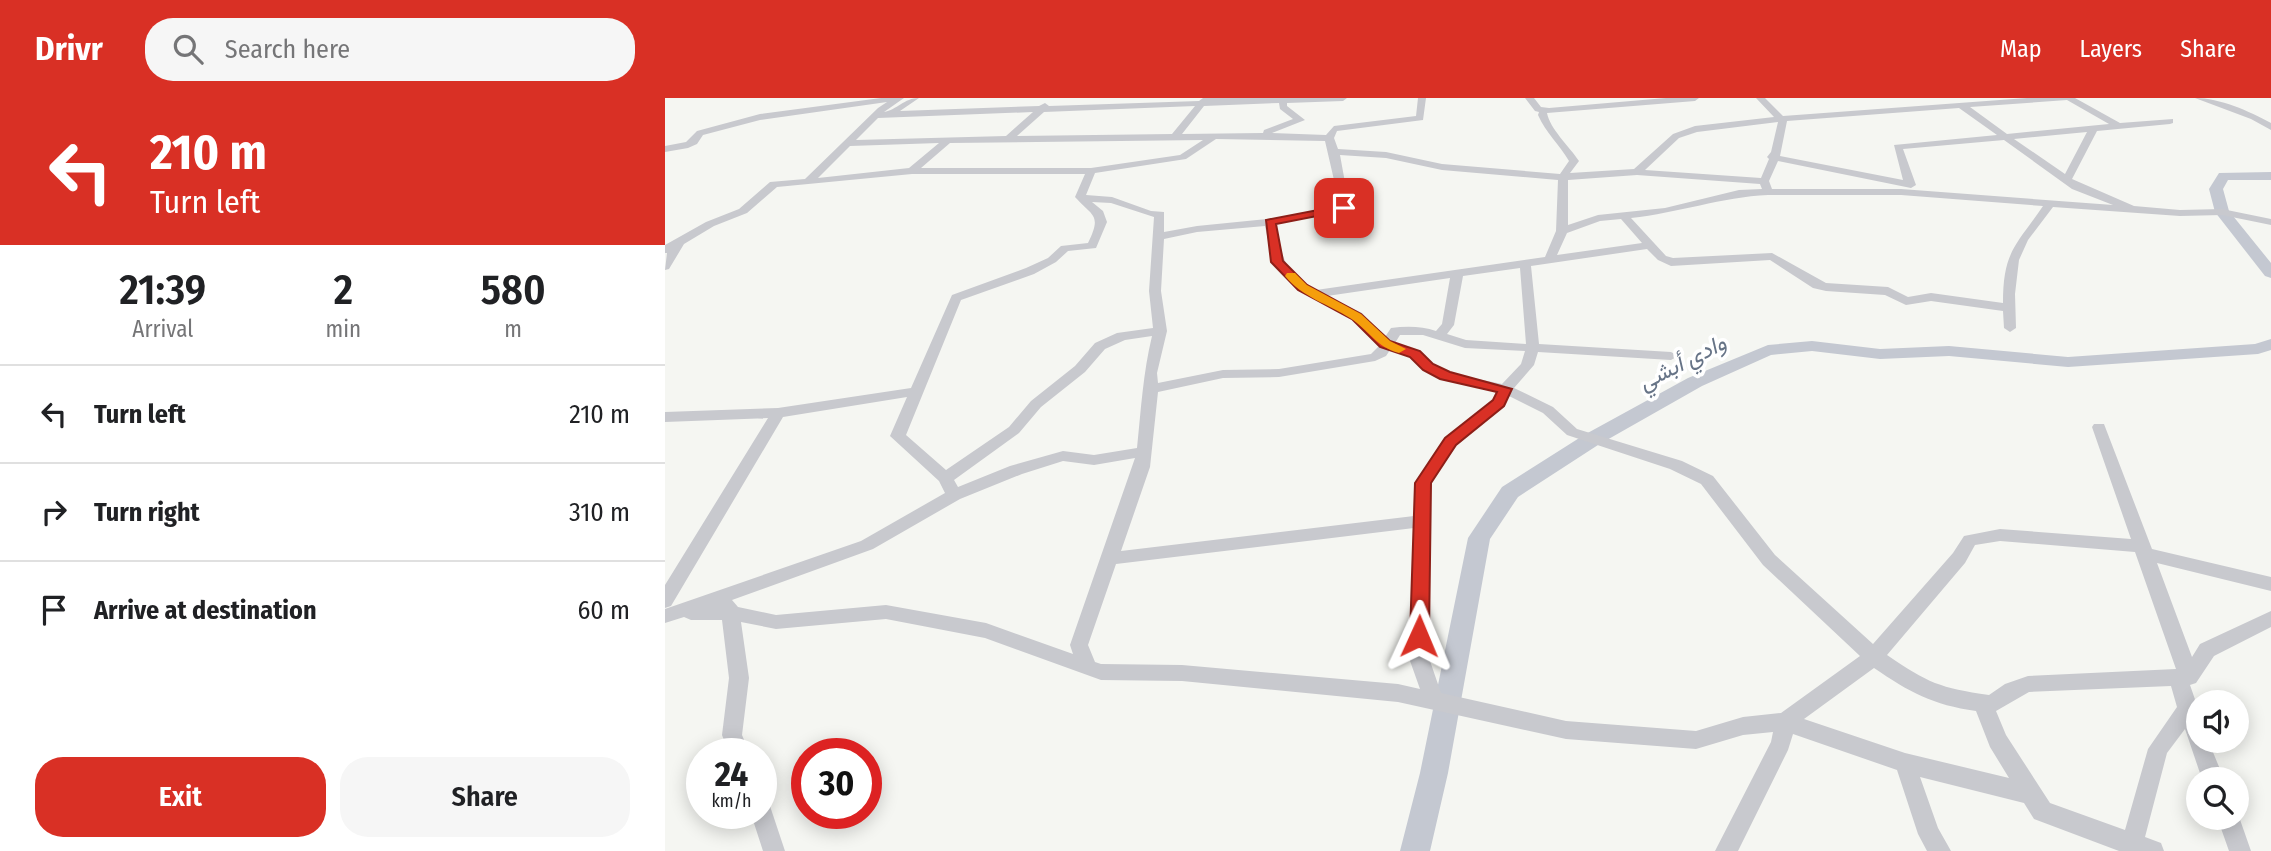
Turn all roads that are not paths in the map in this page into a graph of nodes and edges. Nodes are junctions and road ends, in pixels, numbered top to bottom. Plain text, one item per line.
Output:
1 (899, 98) edge
2 (915, 98) edge
3 (1049, 98) edge
4 (1343, 98) edge
5 (1422, 98) edge
6 (1529, 98) edge
7 (1695, 98) edge
8 (1760, 98) edge
9 (1950, 98) edge
10 (2067, 98) edge
11 (2199, 98) edge
12 (1283, 100) junction
13 (1636, 100) edge
14 (1203, 101) edge
15 (1964, 106) junction
16 (1044, 108) junction
17 (1544, 111) junction
18 (892, 114) junction
19 (876, 115) junction
20 (1783, 121) junction
21 (2170, 121) dead end
22 (2117, 125) junction
23 (2094, 127) junction
24 (2271, 127) edge
25 (2004, 135) junction
26 (1175, 137) junction
27 (1255, 137) junction
28 (1010, 138) junction
29 (1212, 138) junction
30 (1329, 138) junction
31 (948, 140) junction
32 (848, 143) junction
33 (665, 149) edge
34 (1334, 152) junction
35 (1772, 157) junction
36 (912, 171) junction
37 (1091, 171) junction
38 (1637, 172) junction
39 (1563, 177) junction
40 (1764, 181) junction
41 (2066, 181) junction
42 (808, 182) junction
43 (1910, 185) junction
44 (1768, 192) junction
45 (1948, 195) junction
46 (1081, 198) junction
47 (2049, 204) junction
48 (2137, 210) junction
49 (1623, 215) junction
50 (1270, 222) junction
51 (2271, 222) edge
52 (1562, 231) junction
53 (1160, 236) junction
54 (680, 243) junction
55 (1650, 245) junction
56 (665, 250) edge
57 (1550, 258) junction
58 (1525, 262) junction
59 (665, 266) edge
60 (1457, 274) junction
61 (1314, 294) junction
62 (2008, 308) junction
63 (2010, 328) dead end
64 (1160, 331) junction
65 (1440, 334) junction
66 (1385, 344) junction
67 (1533, 348) junction
68 (1671, 356) dead end
69 (1151, 389) junction
70 (1505, 389) junction
71 (914, 392) junction
72 (778, 413) junction
73 (665, 417) edge
74 (2099, 427) dead end
75 (1143, 452) junction
76 (945, 478) junction
77 (954, 495) junction
78 (1421, 521) junction
79 (2143, 550) junction
80 (1107, 559) junction
81 (2271, 584) edge
82 (728, 605) junction
83 (668, 610) edge
84 (2270, 620) edge
85 (1874, 657) junction
86 (1087, 668) junction
87 (2184, 678) junction
88 (1434, 699) junction
89 (2186, 699) edge
90 (1984, 705) junction
91 (2186, 711) edge
92 (1785, 722) junction
93 (733, 738) edge
94 (1905, 763) junction
95 (2031, 794) junction
96 (767, 829) edge
97 (2233, 830) edge
98 (2139, 849) edge
99 (774, 851) edge
100 (1726, 851) edge
101 (1940, 851) edge
102 (2241, 851) edge

1 - 19 street
1 - 33 street
2 - 18 street
3 - 16 street
4 - 12 street
5 - 30 street
6 - 17 street
7 - 13 street
8 - 20 street
9 - 15 street
10 - 15 street
10 - 22 street
11 - 24 street
12 - 14 street
12 - 27 street
13 - 17 street
14 - 16 street
14 - 26 street
15 - 20 street
15 - 25 street
16 - 18 street
16 - 28 street
17 - 39 street
18 - 19 street
19 - 32 street
20 - 35 street
20 - 38 street
21 - 22 street
22 - 23 street
23 - 25 street
23 - 41 street
25 - 41 street
25 - 43 street
26 - 28 street
26 - 29 street
27 - 29 street
27 - 30 street
28 - 31 street
29 - 37 street
30 - 34 street
31 - 32 street
31 - 36 street
32 - 42 street
34 - 39 street
34 - 50 street
35 - 40 street
35 - 43 street
36 - 37 street
36 - 42 street
37 - 46 street
38 - 39 street
38 - 40 street
39 - 52 street
40 - 44 street
41 - 48 street
42 - 54 street
43 - 45 street
44 - 45 street
44 - 49 street
45 - 47 street
46 - 53 street
46 - 71 street
47 - 48 street
47 - 62 street
48 - 51 street
49 - 52 street
49 - 55 street
50 - 53 street
50 - 61 street
52 - 57 street
53 - 64 street
54 - 56 street
54 - 59 street
55 - 57 street
55 - 62 street
57 - 58 street
58 - 60 street
58 - 67 street
60 - 61 street
60 - 65 street
61 - 66 street
62 - 63 street
64 - 69 street
64 - 76 street
65 - 66 street
65 - 67 street
66 - 69 street
66 - 70 street
67 - 68 street
67 - 70 street
69 - 75 street
70 - 78 street
70 - 85 street
71 - 72 street
71 - 76 street
72 - 73 street
72 - 83 street
74 - 79 street
75 - 77 street
75 - 80 street
76 - 77 street
77 - 82 street
78 - 80 street
78 - 88 street
79 - 81 street
79 - 85 street
79 - 87 street
80 - 86 street
82 - 83 street
82 - 86 street
82 - 93 street
84 - 87 street
85 - 90 street
85 - 92 street
86 - 88 street
87 - 89 street
87 - 90 street
88 - 92 street
90 - 95 street
91 - 98 street
92 - 94 street
92 - 100 street
94 - 95 street
94 - 101 street
95 - 98 street
96 - 99 street
97 - 102 street

